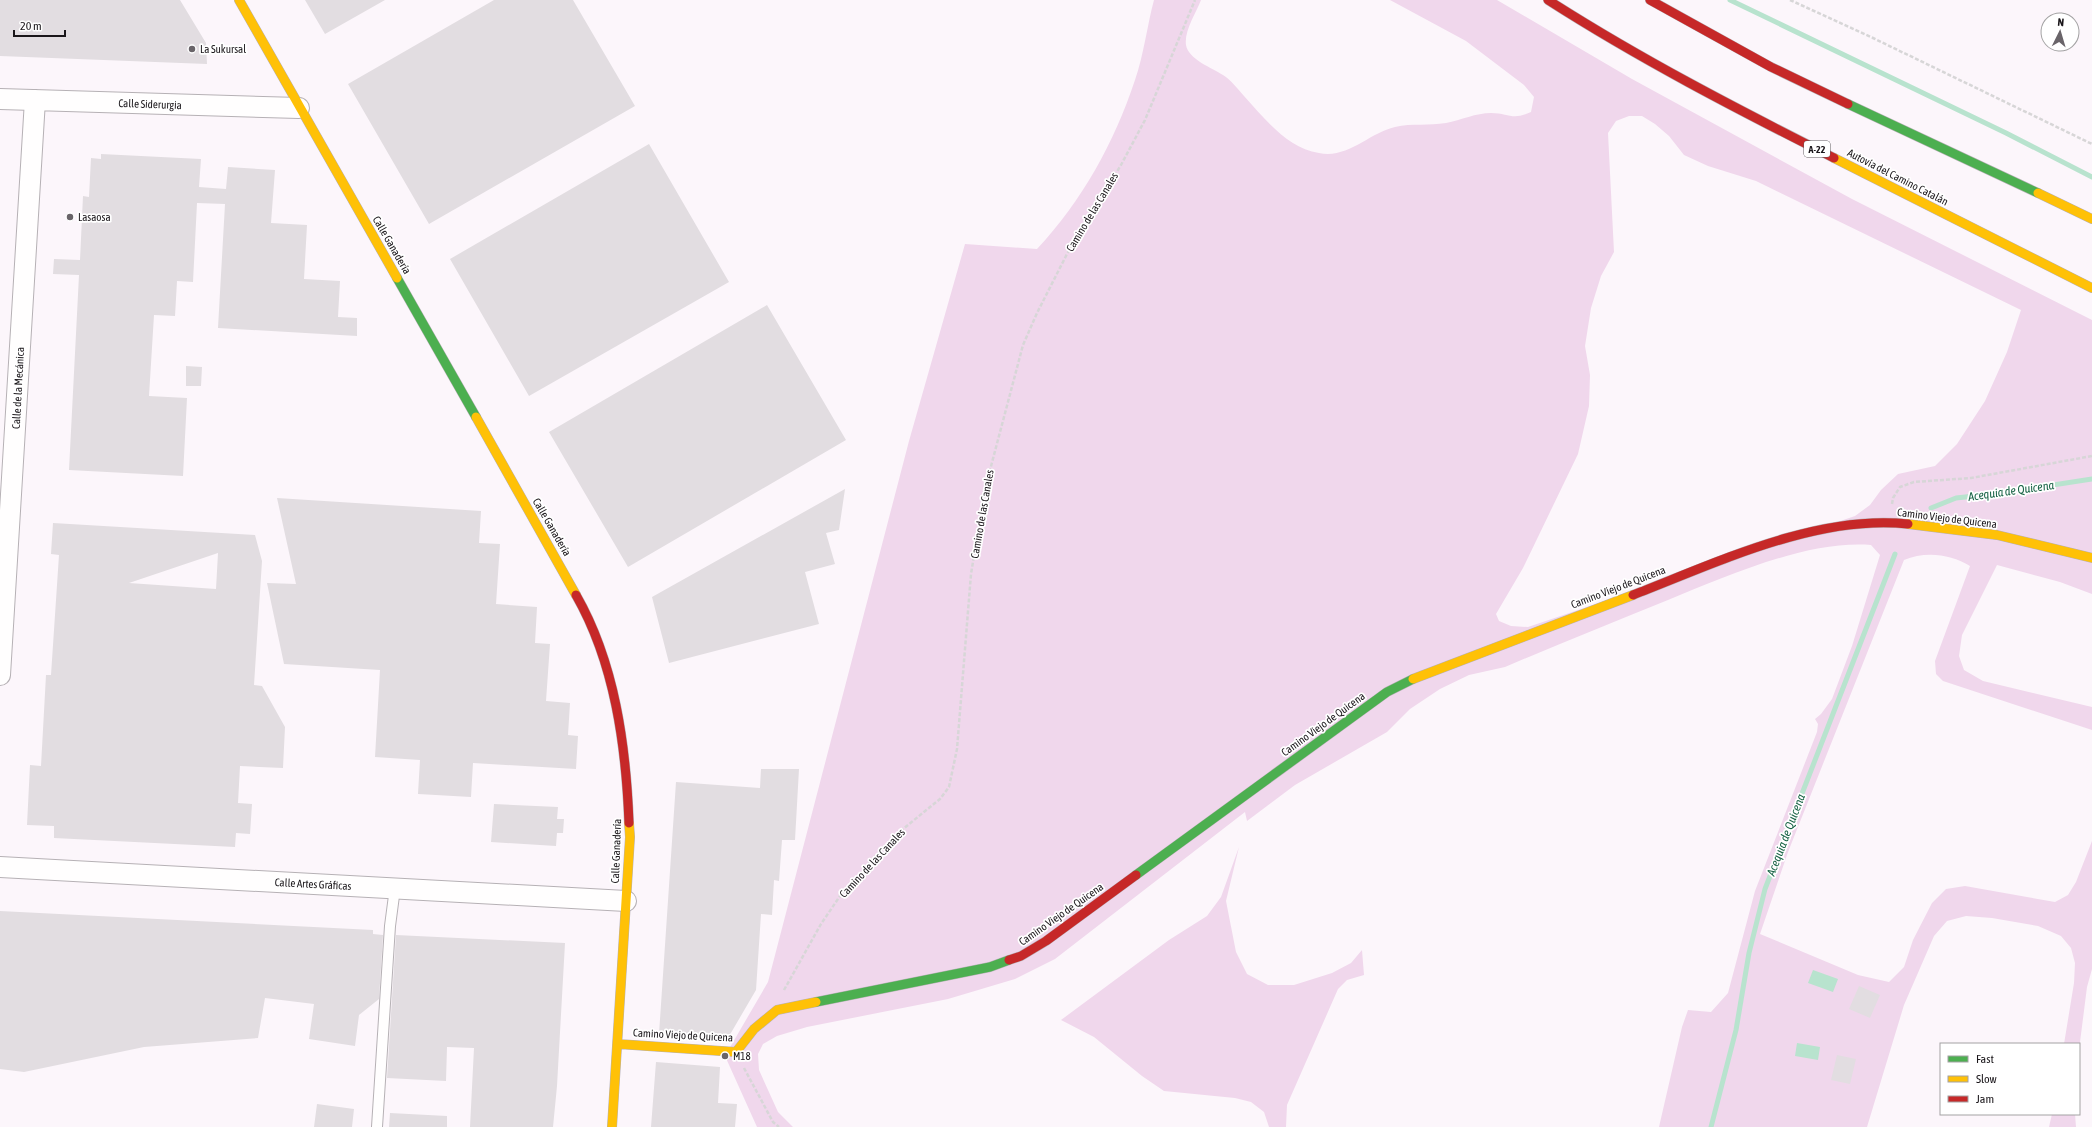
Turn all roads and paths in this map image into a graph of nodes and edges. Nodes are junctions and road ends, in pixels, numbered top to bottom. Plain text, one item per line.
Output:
1 (239, 0) edge
2 (1195, 0) edge
3 (1548, 0) edge
4 (1650, 0) edge
5 (1790, 0) edge
6 (0, 99) edge
7 (35, 100) junction
8 (299, 108) junction
9 (2092, 144) edge
10 (2092, 220) edge
11 (2092, 288) edge
12 (2092, 456) edge
13 (1896, 523) junction
14 (2092, 558) edge
15 (0, 675) edge
16 (0, 868) edge
17 (395, 888) junction
18 (626, 901) junction
19 (777, 1010) junction
20 (618, 1044) junction
21 (736, 1052) junction
22 (377, 1127) edge
23 (612, 1127) edge
24 (779, 1127) edge

1 - 8 main road, Calle Ganadería
2 - 19 path, Camino de las Canales
3 - 11 main road, Autovía del Camino Catalán / A-22
4 - 10 main road
5 - 9 path
6 - 7 street, Calle Siderurgia
7 - 8 street, Calle Siderurgia
7 - 15 street, Calle de la Mecánica
8 - 18 main road, Calle Ganadería
12 - 13 path
13 - 14 main road, Camino Viejo de Quicena
13 - 19 main road, Camino Viejo de Quicena
16 - 17 street, Calle Artes Gráficas
17 - 18 street, Calle Artes Gráficas
17 - 22 lane
18 - 20 main road, Calle Ganadería
19 - 21 main road, Camino Viejo de Quicena
20 - 21 main road, Camino Viejo de Quicena
20 - 23 main road, Calle Ganadería
21 - 24 path

